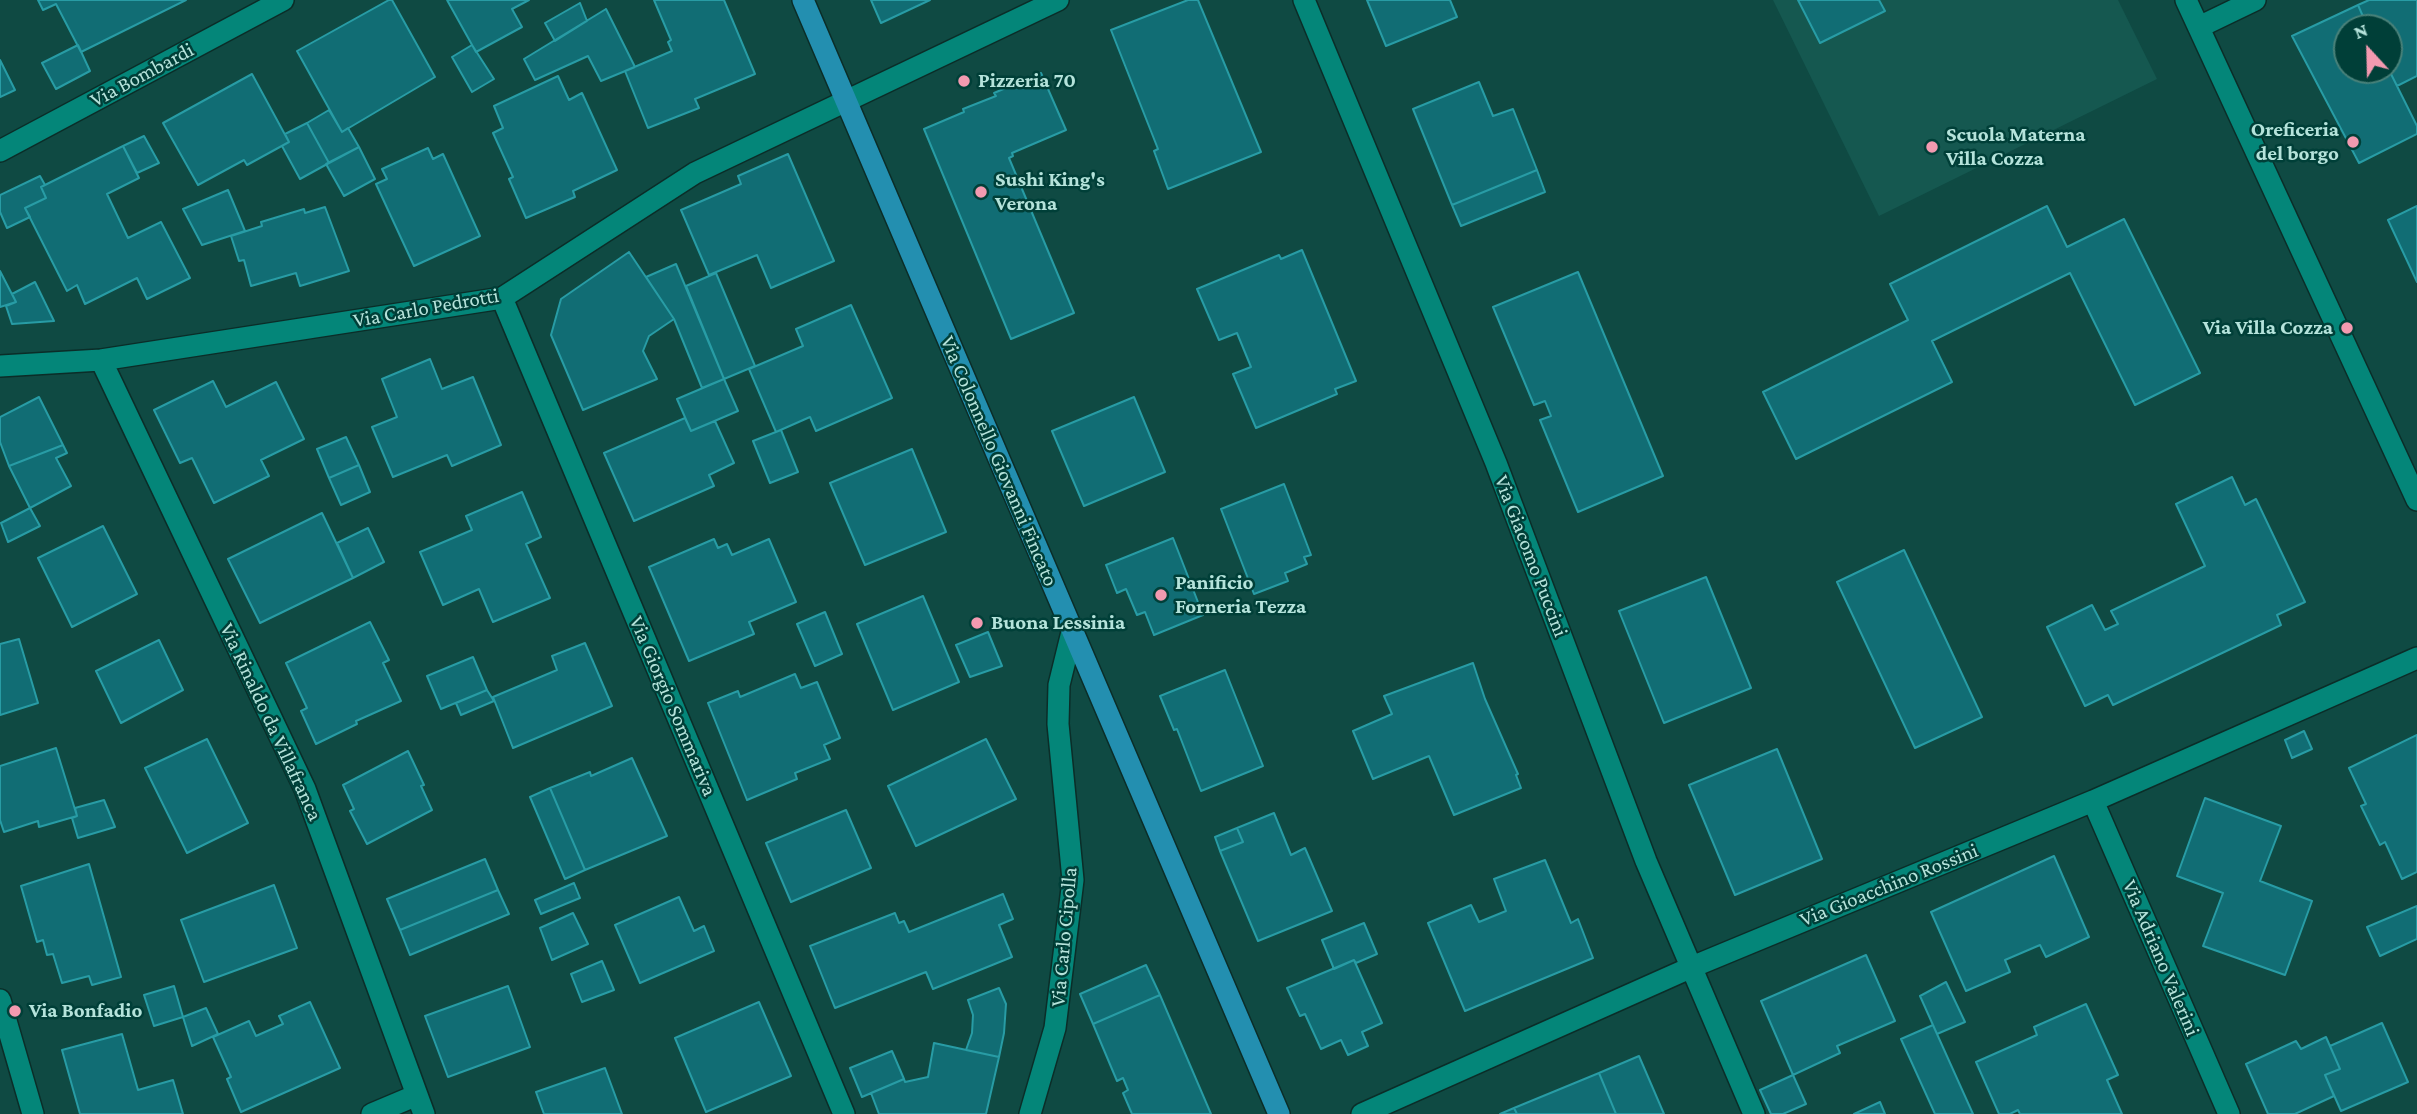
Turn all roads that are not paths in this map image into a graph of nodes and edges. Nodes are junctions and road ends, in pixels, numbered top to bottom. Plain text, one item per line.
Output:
1 (283, 0) edge
2 (803, 0) edge
3 (1058, 0) edge
4 (1304, 0) edge
5 (2186, 0) edge
6 (2255, 0) edge
7 (2199, 27) junction
8 (845, 101) junction
9 (0, 151) edge
10 (502, 298) junction
11 (101, 360) junction
12 (0, 366) edge
13 (2417, 500) edge
14 (1072, 632) junction
15 (2417, 658) edge
16 (2093, 801) junction
17 (1692, 967) junction
18 (0, 1000) edge
19 (421, 1105) edge
20 (33, 1114) edge
21 (372, 1114) edge
22 (844, 1114) edge
23 (1030, 1114) edge
24 (1279, 1114) edge
25 (1362, 1114) edge
26 (1754, 1114) edge
27 (2229, 1114) edge

1 - 9 street, Via Bombardi
2 - 8 main road, Via Colonnello Giovanni Fincato
3 - 8 street, Via Carlo Pedrotti
4 - 17 street, Via Giacomo Puccini
5 - 7 street
6 - 7 street
7 - 13 street
8 - 10 street, Via Carlo Pedrotti
8 - 14 main road, Via Colonnello Giovanni Fincato
10 - 11 street, Via Carlo Pedrotti
10 - 22 street, Via Giorgio Sommariva
11 - 12 street, Via Carlo Pedrotti
11 - 19 street, Via Rinaldo da Villafranca
14 - 23 street, Via Carlo Cipolla
14 - 24 main road, Via Colonnello Giovanni Fincato
15 - 16 street, Via Gioacchino Rossini
16 - 17 street, Via Gioacchino Rossini
16 - 27 street, Via Adriano Valerini
17 - 25 street, Via Gioacchino Rossini
17 - 26 street, Via Giacomo Puccini
18 - 20 street
19 - 21 street, Via Rinaldo da Villafranca

